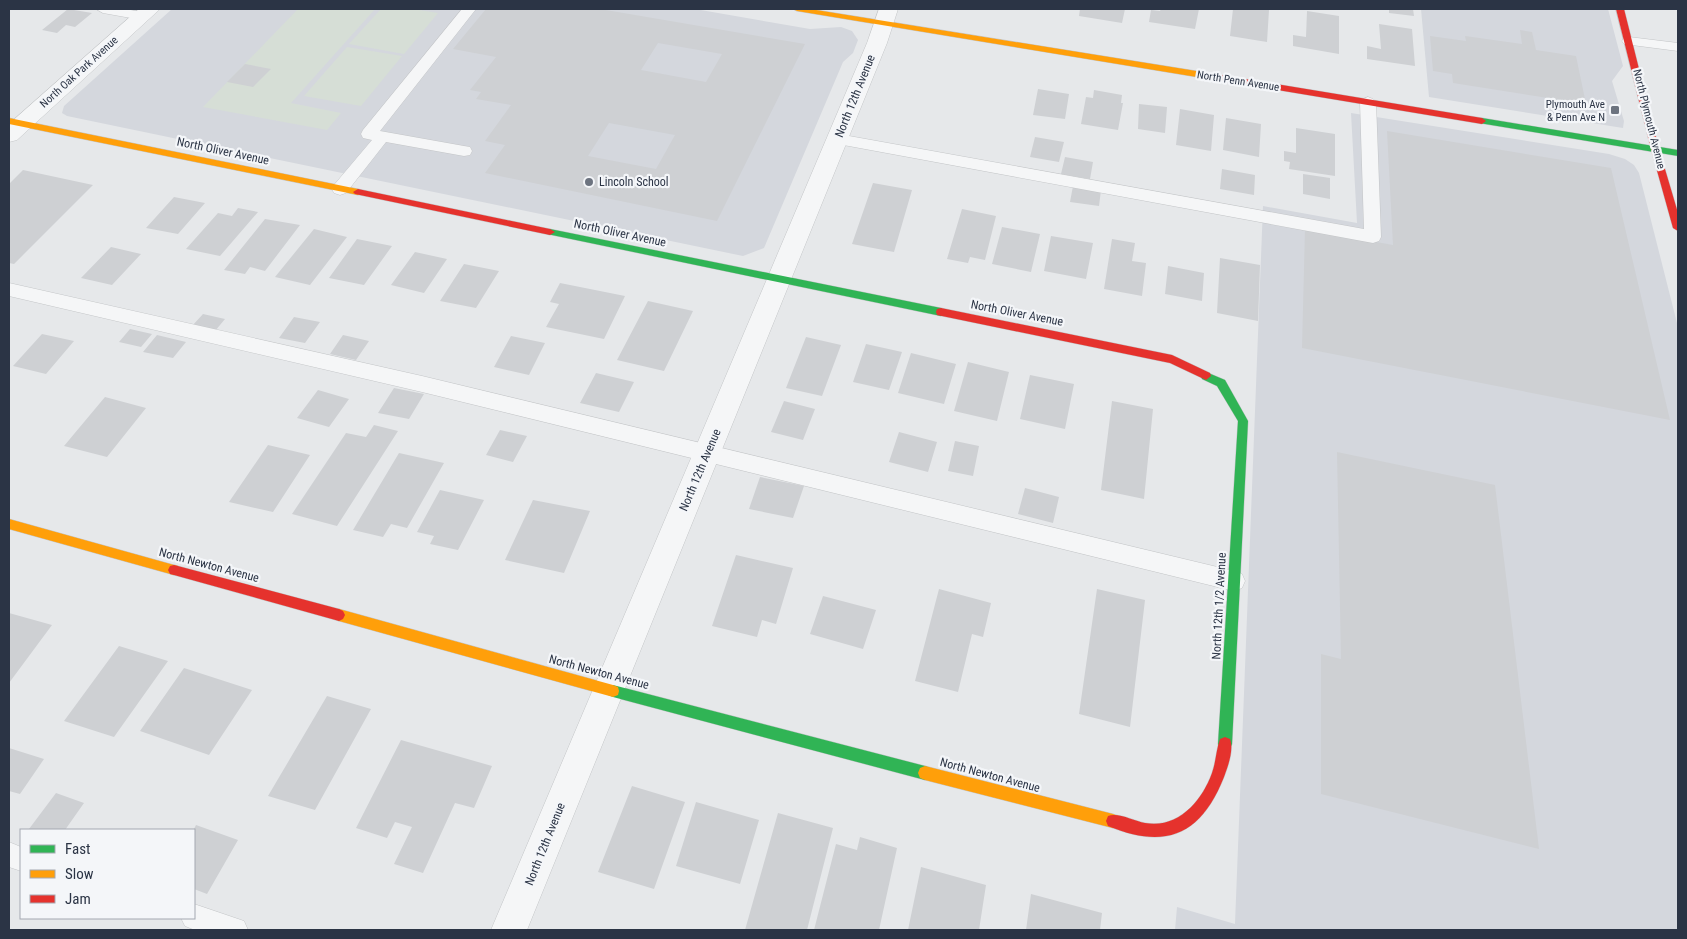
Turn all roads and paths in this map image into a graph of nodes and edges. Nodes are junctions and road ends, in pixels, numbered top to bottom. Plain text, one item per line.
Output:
1 (102, 9) edge
2 (469, 9) edge
3 (797, 9) edge
4 (1621, 9) edge
5 (146, 12) edge
6 (885, 16) edge
7 (1628, 40) junction
8 (1678, 47) edge
9 (1368, 102) junction
10 (13, 127) edge
11 (383, 136) junction
12 (838, 138) junction
13 (1655, 150) junction
14 (464, 151) dead end
15 (1678, 153) edge
16 (340, 189) junction
17 (1678, 228) edge
18 (779, 279) junction
19 (9, 289) edge
20 (1221, 383) joint
21 (707, 453) junction
22 (9, 524) edge
23 (1234, 581) junction
24 (609, 690) junction
25 (1184, 824) joint
26 (195, 917) edge
27 (235, 930) edge
28 (509, 930) edge

1 - 5 lane
2 - 11 lane
3 - 6 street, North Penn Avenue
4 - 7 street, North Plymouth Avenue
5 - 10 street, North Oak Park Avenue
6 - 9 street, North Penn Avenue
6 - 12 street, North 12th Avenue
7 - 8 lane
7 - 13 street, North Plymouth Avenue
9 - 12 lane
9 - 13 street, North Penn Avenue
10 - 16 street, North Oliver Avenue
11 - 14 lane
11 - 16 lane
12 - 18 street, North 12th Avenue
13 - 15 street, North Penn Avenue
13 - 17 street, North Plymouth Avenue
16 - 18 street, North Oliver Avenue
18 - 20 street, North Oliver Avenue
18 - 21 street, North 12th Avenue
19 - 21 lane
20 - 23 street, North 12th 1/2 Avenue
21 - 23 lane
21 - 24 street, North 12th Avenue
22 - 24 street, North Newton Avenue
23 - 25 street, North 12th 1/2 Avenue
24 - 25 street, North Newton Avenue
24 - 28 street, North 12th Avenue
26 - 27 lane

